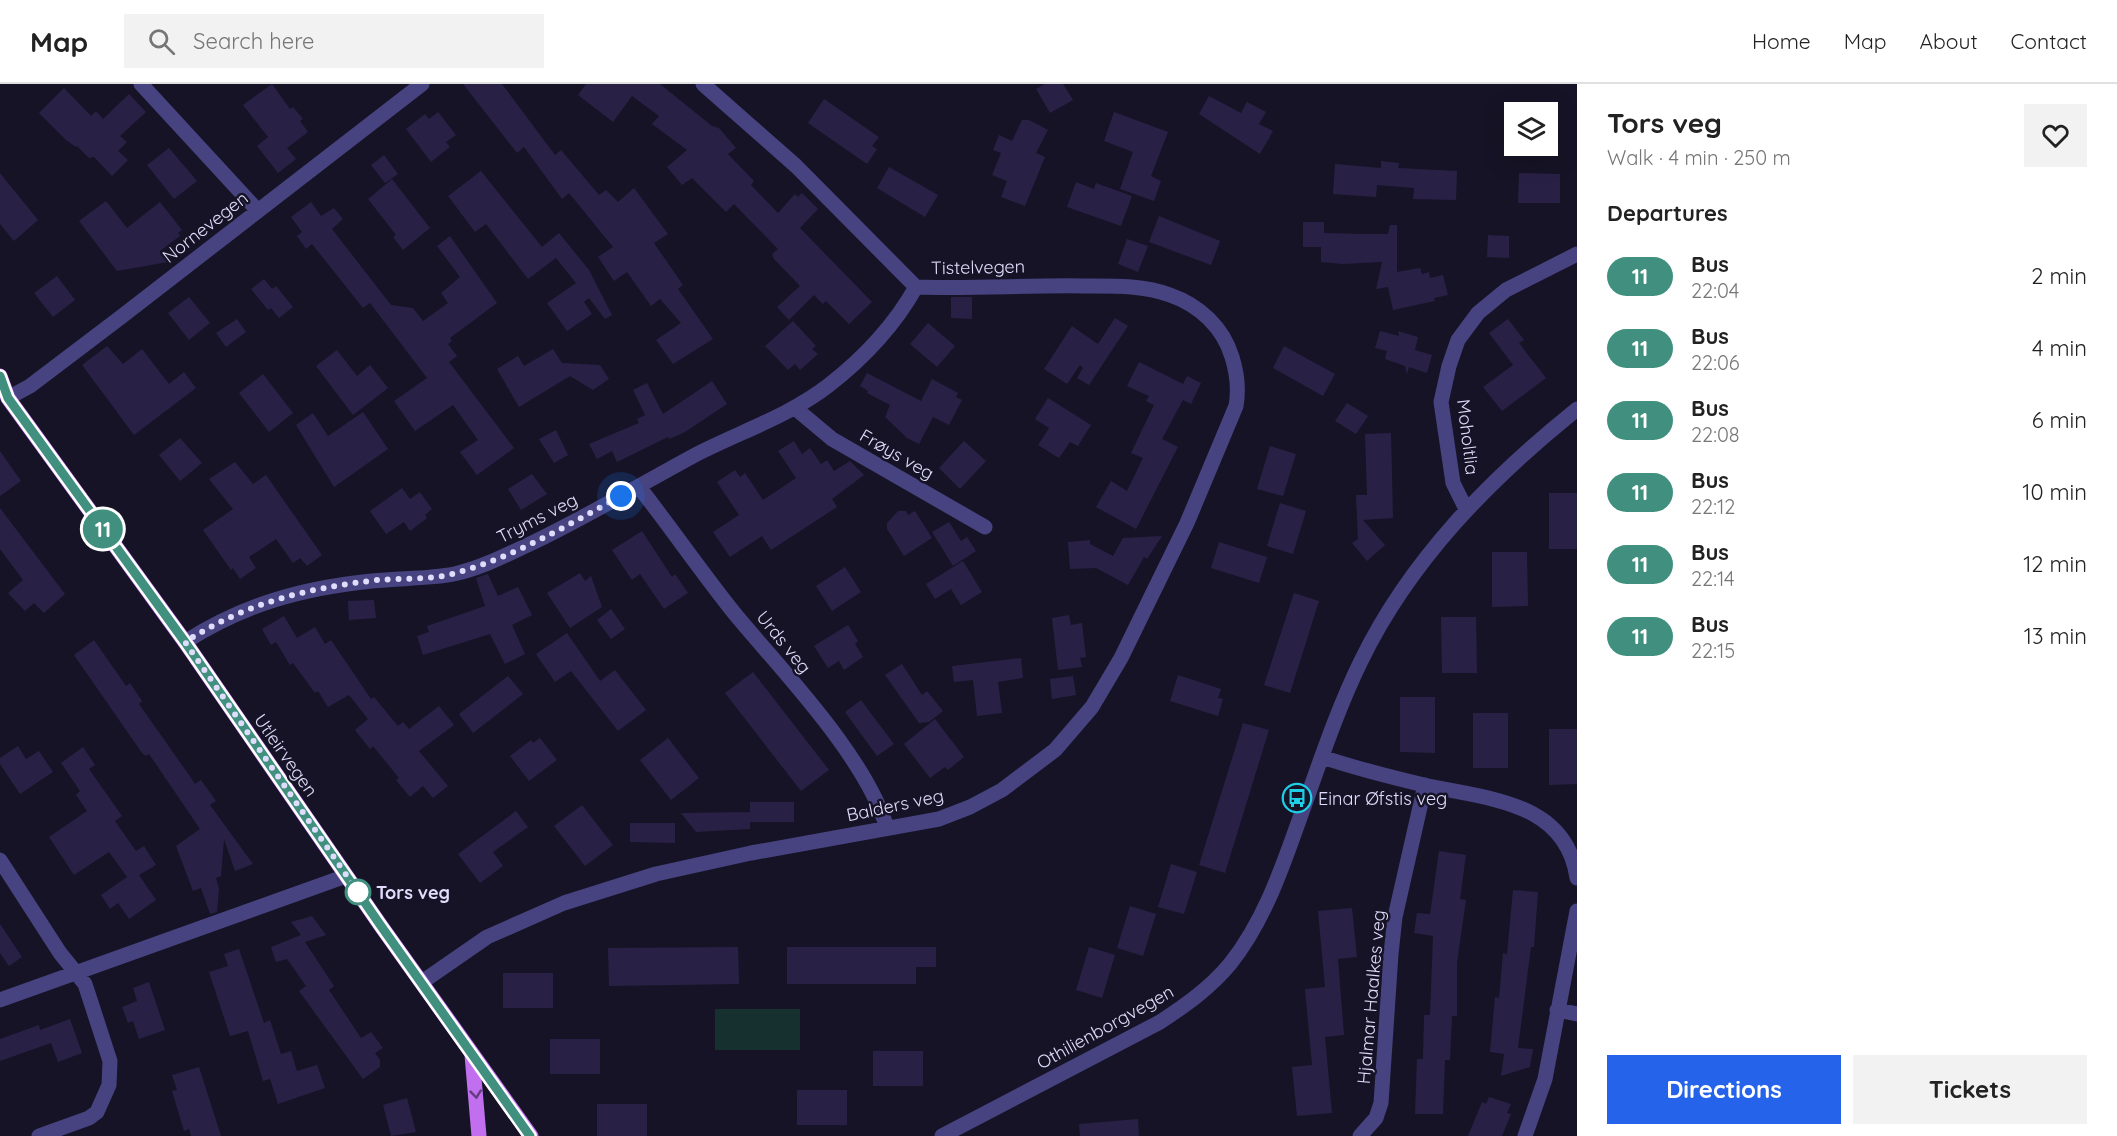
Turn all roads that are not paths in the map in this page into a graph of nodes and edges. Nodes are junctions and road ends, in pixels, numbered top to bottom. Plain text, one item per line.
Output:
1 (141, 84) edge
2 (422, 84) edge
3 (703, 84) edge
4 (258, 211) junction
5 (1577, 254) edge
6 (916, 287) junction
7 (0, 376) edge
8 (1238, 393) joint
9 (4, 394) edge
10 (795, 408) junction
11 (1577, 409) edge
12 (639, 487) junction
13 (1466, 509) junction
14 (985, 527) dead end
15 (185, 642) junction
16 (1322, 757) junction
17 (1425, 785) junction
18 (887, 828) junction
19 (1575, 857) edge
20 (0, 860) edge
21 (346, 876) junction
22 (1577, 878) edge
23 (1577, 911) edge
24 (76, 973) junction
25 (422, 982) junction
26 (0, 1000) edge
27 (1557, 1010) junction
28 (1577, 1014) edge
29 (472, 1052) junction
30 (39, 1136) edge
31 (479, 1136) edge
32 (531, 1136) edge
33 (942, 1136) edge
34 (1360, 1136) edge
35 (1525, 1136) edge

1 - 4 street
2 - 4 street, Nornevegen
3 - 6 street, Tistelvegen
4 - 9 street, Nornevegen
5 - 13 street, Moholtlia
6 - 8 street, Tistelvegen
6 - 10 street, Tryms veg
7 - 9 main road, Utleirvegen
8 - 18 street, Balders veg
9 - 15 main road, Utleirvegen
10 - 12 street, Tryms veg
10 - 14 street, Frøys veg
11 - 13 street, Othilienborgvegen
12 - 15 street, Tryms veg
12 - 18 street, Urds veg
13 - 16 street, Othilienborgvegen
15 - 21 main road, Utleirvegen
16 - 17 street
16 - 33 street, Othilienborgvegen
17 - 19 street
17 - 34 street, Hjalmar Haalkes veg
18 - 25 street, Balders veg
19 - 22 street
20 - 24 street
21 - 24 street
21 - 25 main road, Utleirvegen
23 - 27 street
24 - 26 street
24 - 30 street
25 - 29 main road, Utleirvegen
27 - 28 street
27 - 35 street
29 -> 31 main road
29 - 32 main road, Utleirvegen

